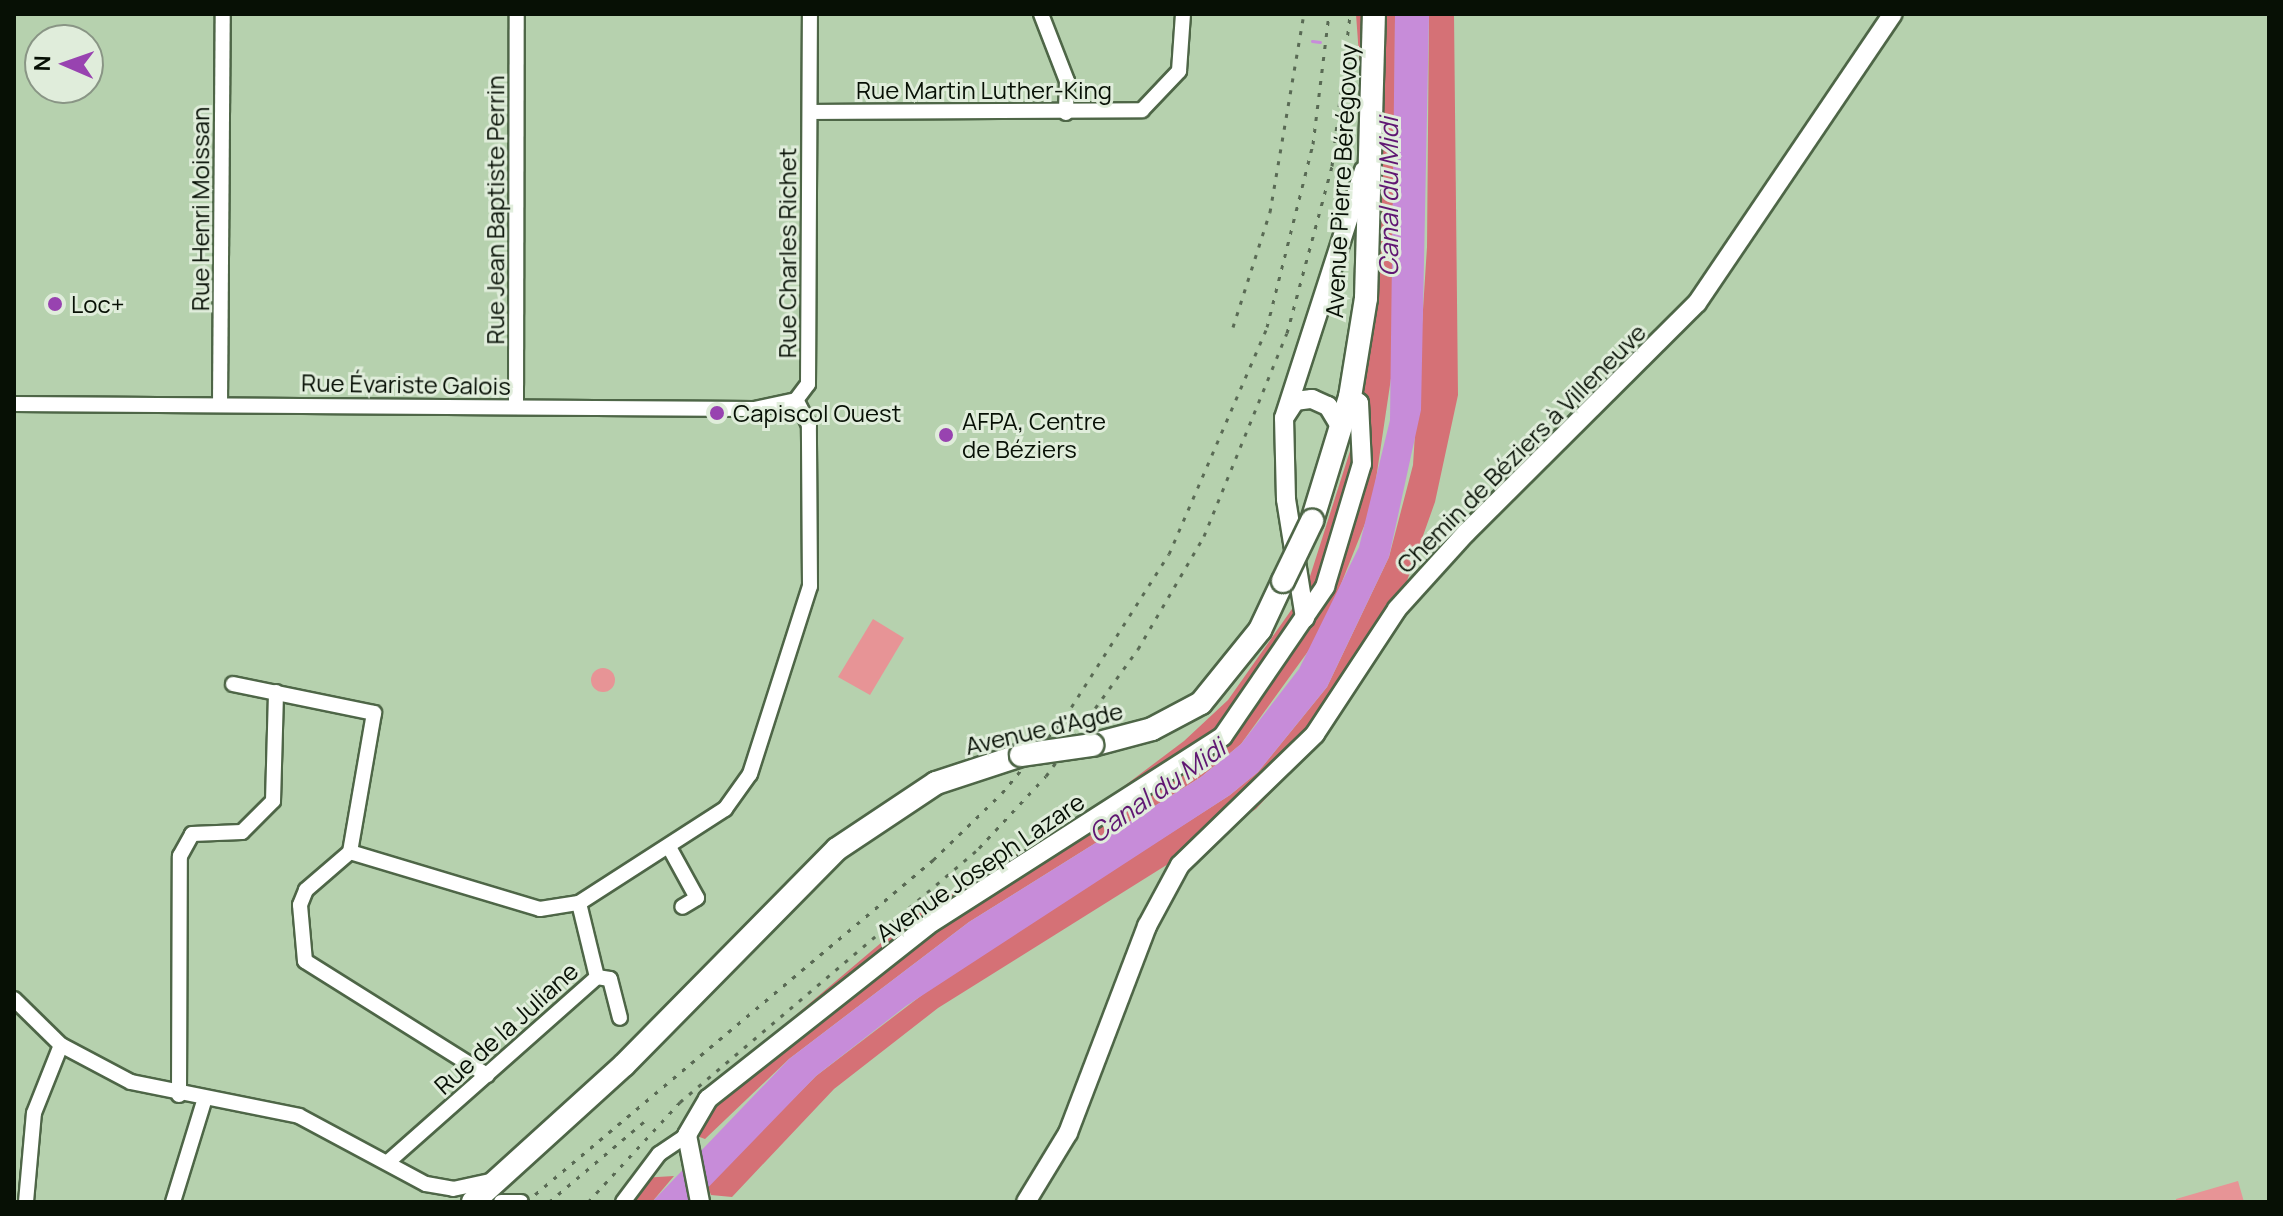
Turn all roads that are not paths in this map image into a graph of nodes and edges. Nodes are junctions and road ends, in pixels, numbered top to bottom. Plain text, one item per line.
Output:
1 (223, 14) edge
2 (517, 14) edge
3 (810, 14) edge
4 (1041, 14) edge
5 (1183, 14) edge
6 (1374, 14) edge
7 (1893, 14) edge
8 (1373, 101) junction
9 (810, 112) junction
10 (1066, 113) junction
11 (1350, 397) junction
12 (796, 400) junction
13 (14, 404) edge
14 (220, 404) junction
15 (516, 407) junction
16 (1284, 418) junction
17 (1341, 428) junction
18 (1305, 618) junction
19 (233, 684) dead end
20 (276, 692) junction
21 (669, 847) junction
22 (350, 852) junction
23 (579, 903) junction
24 (682, 907) dead end
25 (597, 977) junction
26 (16, 1002) edge
27 (620, 1018) dead end
28 (61, 1045) junction
29 (487, 1075) junction
30 (179, 1095) junction
31 (205, 1098) junction
32 (687, 1142) junction
33 (388, 1162) junction
34 (500, 1178) junction
35 (26, 1202) edge
36 (173, 1202) edge
37 (473, 1202) edge
38 (501, 1202) edge
39 (521, 1202) edge
40 (623, 1202) edge
41 (700, 1202) edge
42 (1026, 1202) edge

1 - 14 street, Rue Henri Moissan
2 - 15 street, Rue Jean Baptiste Perrin
3 - 9 street, Rue Charles Richet
4 - 10 street
5 - 10 street, Rue Martin Luther-King
6 - 8 main road, Avenue Pierre Bérégovoy
7 - 42 main road, Chemin de Béziers à Villeneuve
8 - 11 main road, Avenue Pierre Bérégovoy
8 - 16 main road
9 - 10 street, Rue Martin Luther-King
9 - 12 street, Rue Charles Richet
11 - 17 main road, Avenue d'Agde
11 - 18 main road, Avenue Joseph Lazare
12 - 15 street, Rue Évariste Galois
12 - 21 street
13 - 14 street, Rue Évariste Galois
14 - 15 street, Rue Évariste Galois
16 - 17 main road
16 - 18 main road
17 - 34 main road, Avenue d'Agde, bridge
18 - 32 main road, Avenue Joseph Lazare
19 - 20 street
20 - 22 street
20 - 30 street
21 - 23 street
21 - 24 street
22 - 23 street
22 - 29 street
23 - 25 street, Rue de la Juliane
25 - 27 street
25 - 29 street, Rue de la Juliane
26 - 28 street
28 - 30 street
28 - 35 street
29 - 33 street, Rue de la Juliane
30 - 31 street
31 - 33 street
31 - 36 street
32 - 40 street
32 - 41 main road
33 - 34 street
34 - 37 main road, Avenue d'Agde
38 - 39 street

